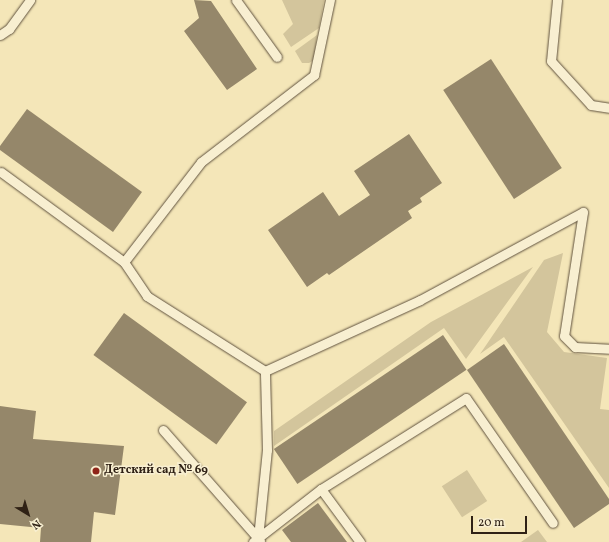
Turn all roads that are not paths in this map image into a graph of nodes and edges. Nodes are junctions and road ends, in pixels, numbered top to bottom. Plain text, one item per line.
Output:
1 (30, 0) edge
2 (236, 0) edge
3 (330, 0) edge
4 (557, 0) edge
5 (0, 36) edge
6 (277, 57) dead end
7 (609, 108) edge
8 (1, 172) edge
9 (124, 262) junction
10 (609, 349) edge
11 (265, 371) junction
12 (163, 430) dead end
13 (321, 489) junction
14 (554, 523) dead end
15 (257, 541) edge
16 (360, 542) edge

1 - 5 lane
2 - 6 lane
3 - 9 lane
4 - 7 lane
8 - 9 lane
9 - 11 lane
10 - 11 lane
11 - 15 lane
12 - 15 lane
13 - 14 lane
13 - 15 lane
13 - 16 lane

